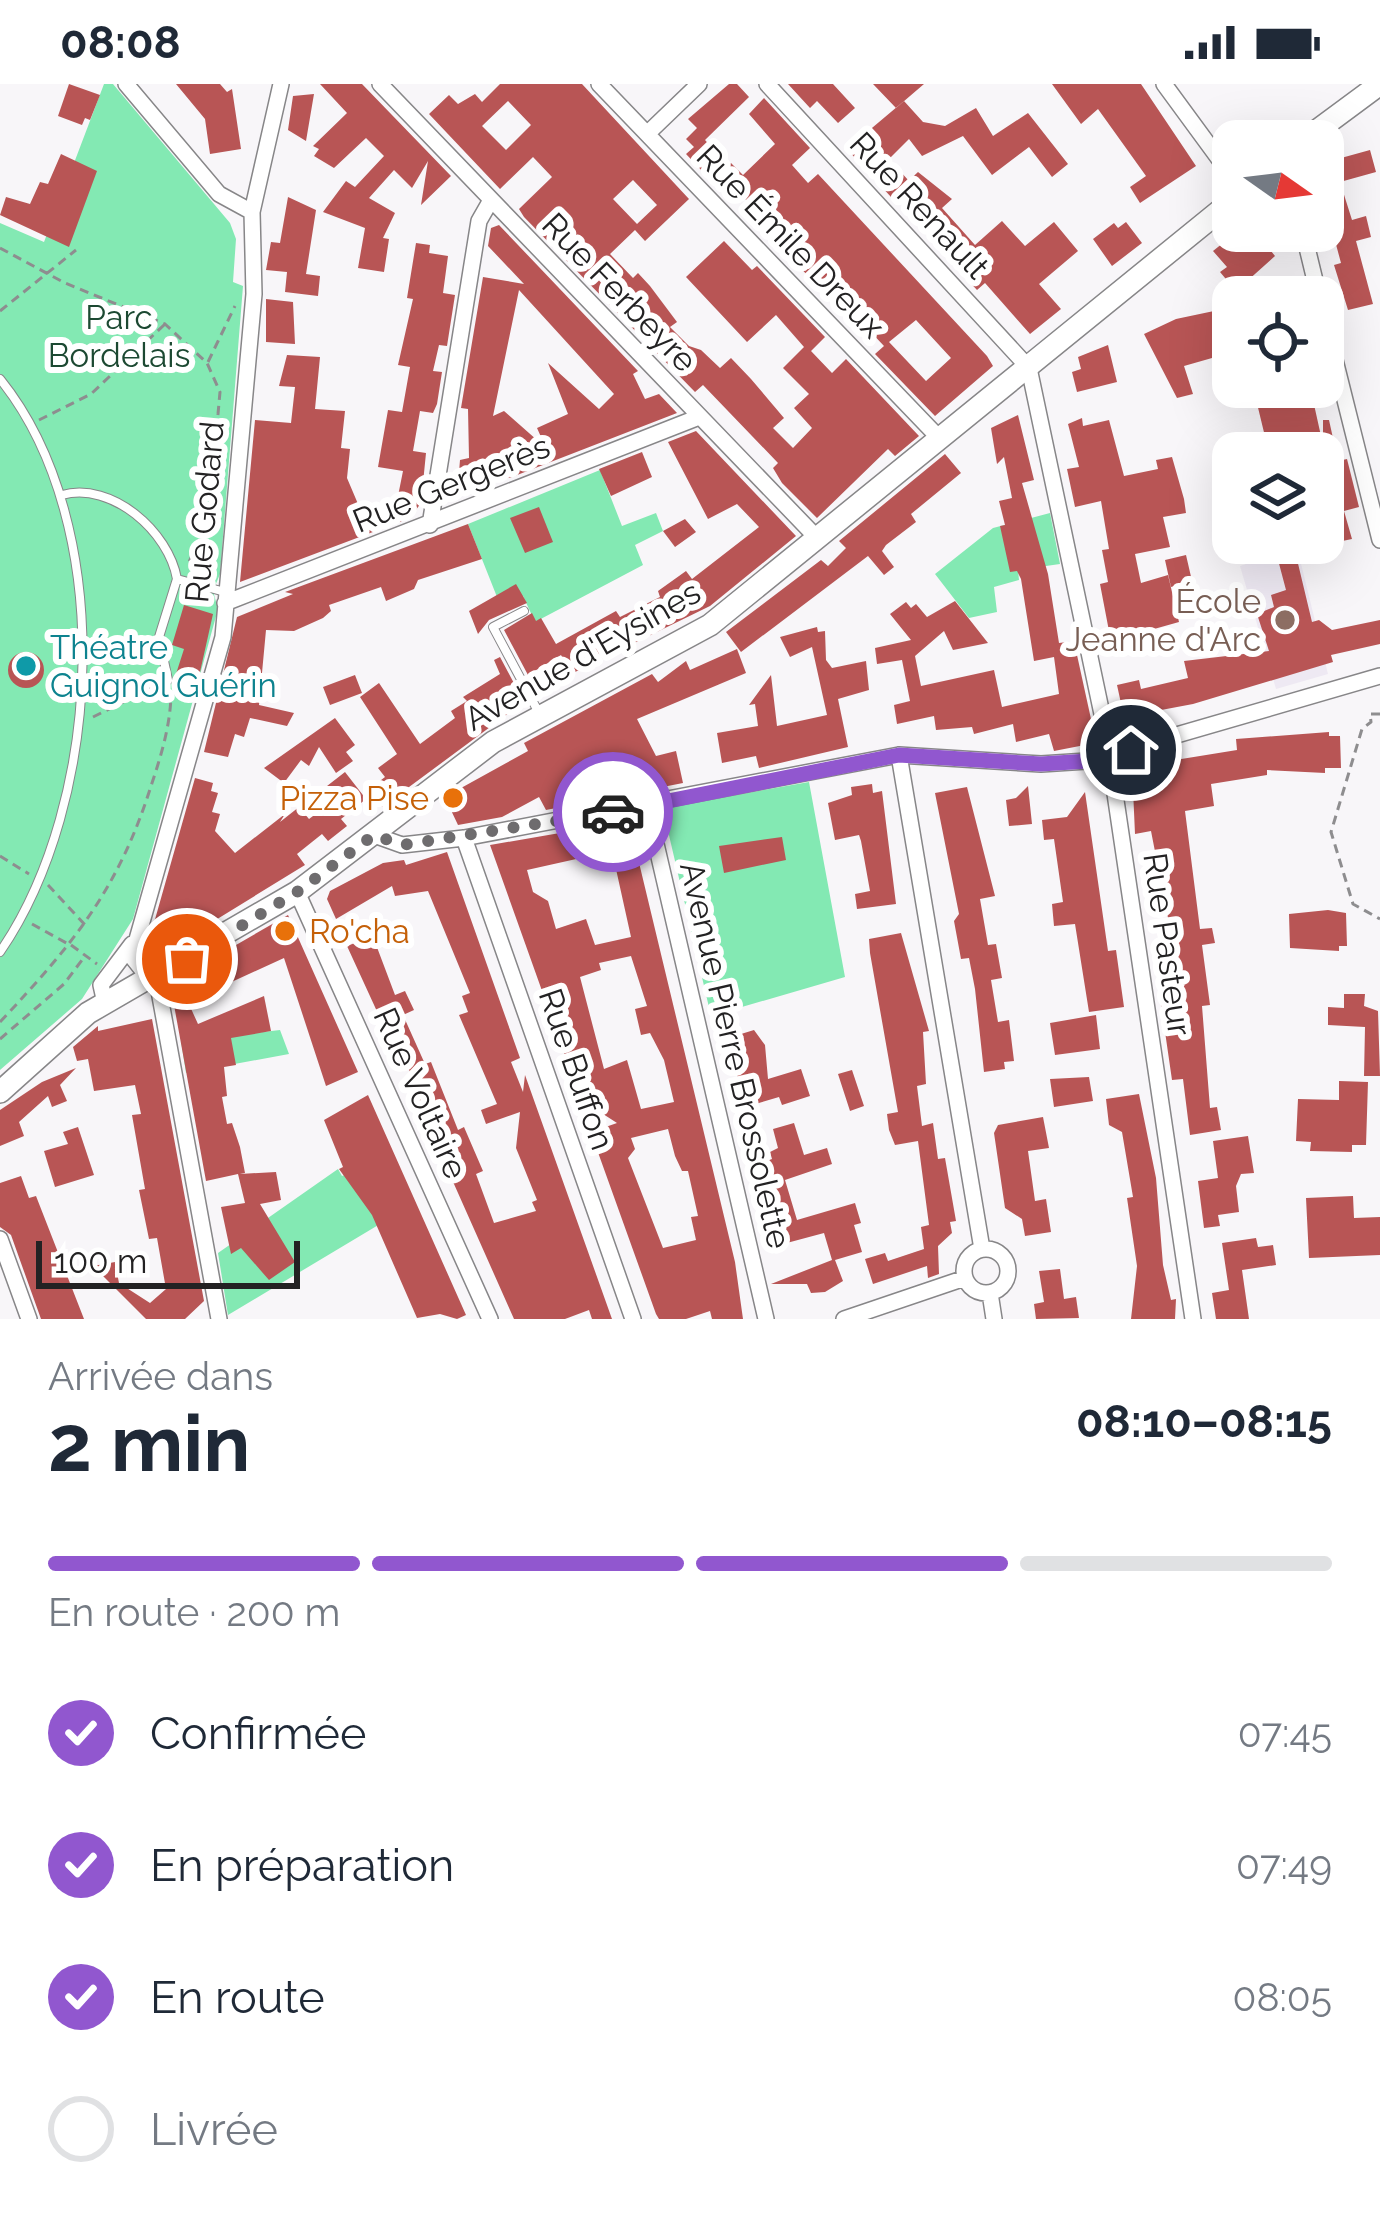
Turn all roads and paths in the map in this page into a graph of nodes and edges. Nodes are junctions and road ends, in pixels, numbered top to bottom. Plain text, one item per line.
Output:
1 (126, 84) edge
2 (281, 84) edge
3 (380, 84) edge
4 (598, 84) edge
5 (699, 84) edge
6 (767, 84) edge
7 (1164, 84) edge
8 (1380, 84) edge
9 (1332, 120) edge
10 (646, 134) junction
11 (1212, 149) edge
12 (490, 200) junction
13 (252, 212) junction
14 (1212, 217) edge
15 (0, 248) edge
16 (76, 250) dead end
17 (48, 271) junction
18 (235, 306) dead end
19 (0, 311) edge
20 (165, 323) junction
21 (207, 363) junction
22 (1030, 368) junction
23 (0, 379) edge
24 (1344, 396) edge
25 (699, 417) junction
26 (32, 424) junction
27 (941, 440) junction
28 (62, 495) junction
29 (430, 525) junction
30 (818, 538) junction
31 (1380, 540) edge
32 (177, 579) junction
33 (226, 598) junction
34 (524, 611) dead end
35 (1380, 676) edge
36 (168, 680) junction
37 (1380, 714) edge
38 (539, 715) junction
39 (76, 728) junction
40 (899, 755) junction
41 (1108, 755) junction
42 (647, 806) junction
43 (374, 835) junction
44 (464, 838) junction
45 (297, 892) junction
46 (21, 918) junction
47 (1380, 919) edge
48 (137, 937) junction
49 (71, 946) junction
50 (0, 952) edge
51 (86, 956) junction
52 (109, 972) junction
53 (148, 980) junction
54 (105, 1003) junction
55 (0, 1022) edge
56 (0, 1040) edge
57 (0, 1092) edge
58 (0, 1238) edge
59 (982, 1249) junction
60 (965, 1277) junction
61 (990, 1293) junction
62 (215, 1316) edge
63 (29, 1319) edge
64 (490, 1319) edge
65 (633, 1319) edge
66 (766, 1319) edge
67 (844, 1319) edge
68 (994, 1319) edge
69 (1193, 1319) edge

1 - 13 street
2 - 13 street, Rue Godard
3 - 12 street, Rue Ferbeyre
4 - 10 street, Rue Émile Dreux
5 - 10 street
6 - 22 street, Rue Renault
7 - 11 street
8 - 9 street
10 - 27 street, Rue Émile Dreux
12 - 25 street, Rue Ferbeyre
12 - 29 street
13 - 33 street, Rue Godard
14 - 22 street, Avenue d'Eysines
15 - 17 path
16 - 17 path
17 - 19 path
17 - 20 path
18 - 21 path
20 - 21 path
20 - 26 path
21 - 32 path
22 - 27 street, Avenue d'Eysines
22 - 41 street, Rue Pasteur
23 - 26 lane
24 - 31 street
25 - 29 street, Rue Gergerès
25 - 30 street, Rue Ferbeyre
26 - 28 lane
27 - 30 street, Avenue d'Eysines
28 - 32 lane
28 - 39 lane
29 - 33 street, Rue Gergerès
30 - 38 street, Avenue d'Eysines
32 - 33 lane
32 - 36 lane
33 - 48 street, Rue Godard
34 - 38 lane
35 - 41 street
36 - 39 path
36 - 49 path
37 - 47 path
38 - 43 street, Avenue d'Eysines
39 - 46 lane
40 - 41 street
40 - 42 street
40 - 59 street
41 - 69 street, Rue Pasteur
42 - 44 street
42 - 66 street, Avenue Pierre Brossolette
43 - 44 street
43 - 45 street, Avenue d'Eysines
44 - 65 street, Rue Buffon
45 - 53 street, Avenue d'Eysines
45 - 64 street, Rue Voltaire
46 - 49 path
46 - 50 lane
48 - 52 street
48 - 53 street
49 - 51 path
49 - 55 path
51 - 52 path
51 - 56 path
52 - 54 street
53 - 54 street, Avenue d'Eysines
53 - 62 street
54 - 57 street, Avenue d'Eysines
58 - 63 street
59 - 60 street
59 - 61 street
60 - 61 street
60 - 67 street
61 - 68 street

